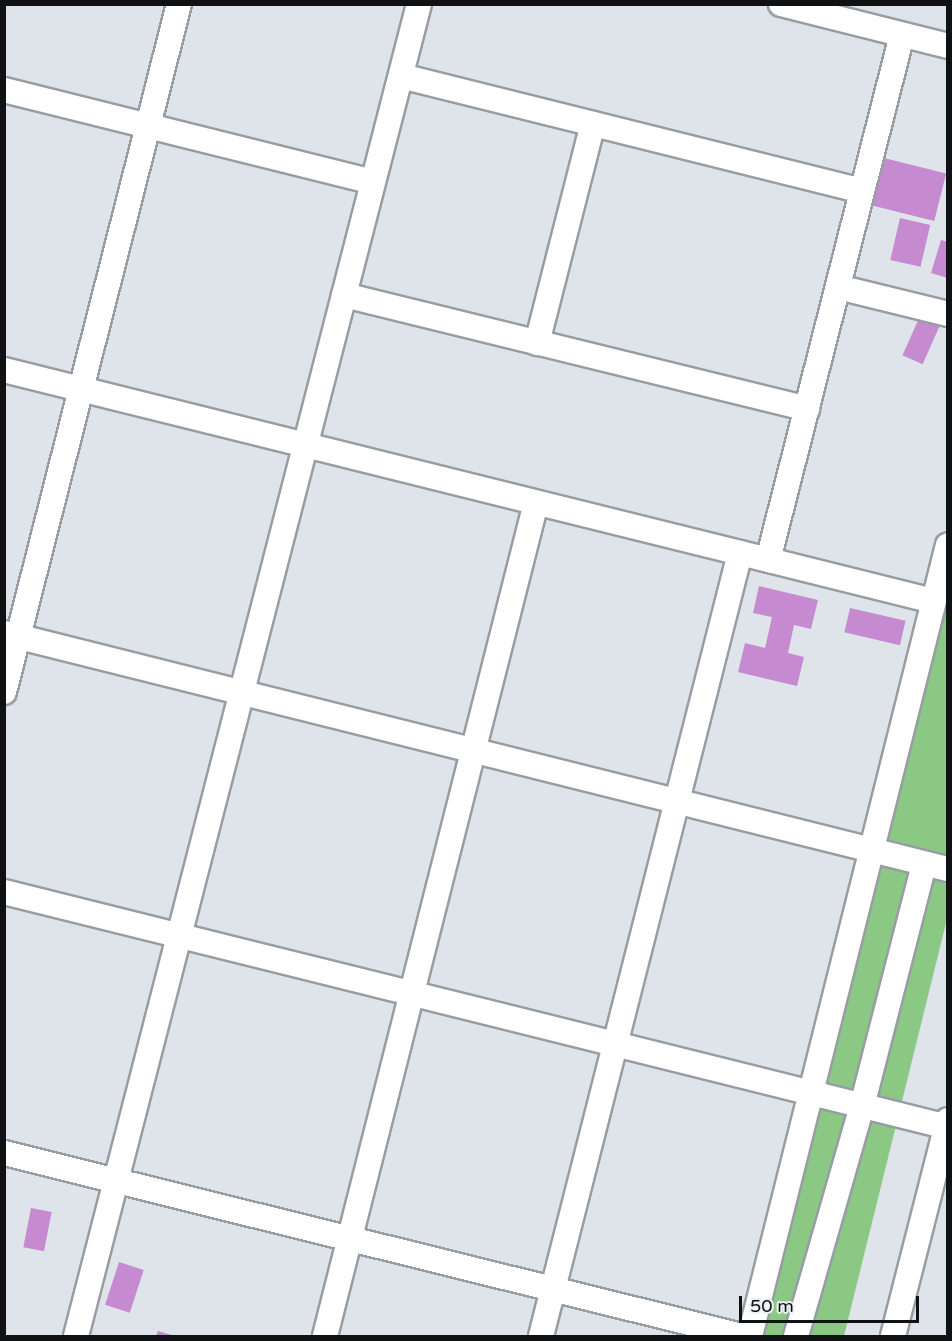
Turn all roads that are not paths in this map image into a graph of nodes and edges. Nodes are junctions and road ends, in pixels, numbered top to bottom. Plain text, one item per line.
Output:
1 (179, 4) edge
2 (419, 4) edge
3 (781, 4) edge
4 (902, 35) junction
5 (948, 46) edge
6 (401, 76) junction
7 (4, 90) edge
8 (593, 124) junction
9 (148, 126) junction
10 (373, 182) junction
11 (862, 191) junction
12 (838, 287) junction
13 (344, 295) junction
14 (948, 314) edge
15 (537, 342) junction
16 (4, 370) edge
17 (81, 389) junction
18 (807, 409) junction
19 (306, 445) junction
20 (536, 503) junction
21 (948, 545) edge
22 (740, 553) junction
23 (768, 560) junction
24 (933, 601) junction
25 (11, 635) edge
26 (4, 692) edge
27 (242, 693) junction
28 (473, 750) junction
29 (677, 802) junction
30 (871, 850) junction
31 (924, 864) junction
32 (948, 870) edge
33 (4, 892) edge
34 (179, 935) junction
35 (412, 993) junction
36 (615, 1044) junction
37 (811, 1093) junction
38 (862, 1106) junction
39 (947, 1124) edge
40 (4, 1153) edge
41 (116, 1181) junction
42 (349, 1239) junction
43 (553, 1290) junction
44 (76, 1336) edge
45 (325, 1336) edge
46 (541, 1336) edge
47 (742, 1336) edge
48 (750, 1336) edge
49 (796, 1336) edge
50 (893, 1336) edge

1 - 9 street
2 - 6 street
3 - 4 street
4 - 5 street
4 - 11 street
6 - 8 street
6 - 10 street
7 - 9 street
8 - 11 street
8 - 15 street
9 - 10 street
9 - 17 street
10 - 13 street
11 - 12 street
12 - 14 street
12 - 18 street
13 - 15 street
13 - 19 street
15 - 18 street
16 - 17 street
17 - 19 street
17 - 25 street
18 - 23 street
19 - 20 street
19 - 27 street
20 - 22 street
20 - 28 street
21 - 24 street
22 - 23 street
22 - 29 street
23 - 24 street
24 - 30 street
25 - 26 street
25 - 27 street
27 - 28 street
27 - 34 street
28 - 29 street
28 - 35 street
29 - 30 street
29 - 36 street
30 - 31 street
30 - 37 street
31 - 32 street
31 - 38 street
33 - 34 street
34 - 35 street
34 - 41 street
35 - 36 street
35 - 42 street
36 - 37 street
36 - 43 street
37 - 38 street
37 - 48 street
38 - 39 street
38 - 49 street
39 - 50 street
40 - 41 street
41 - 42 street
41 - 44 street
42 - 43 street
42 - 45 street
43 - 46 street
43 - 47 street

